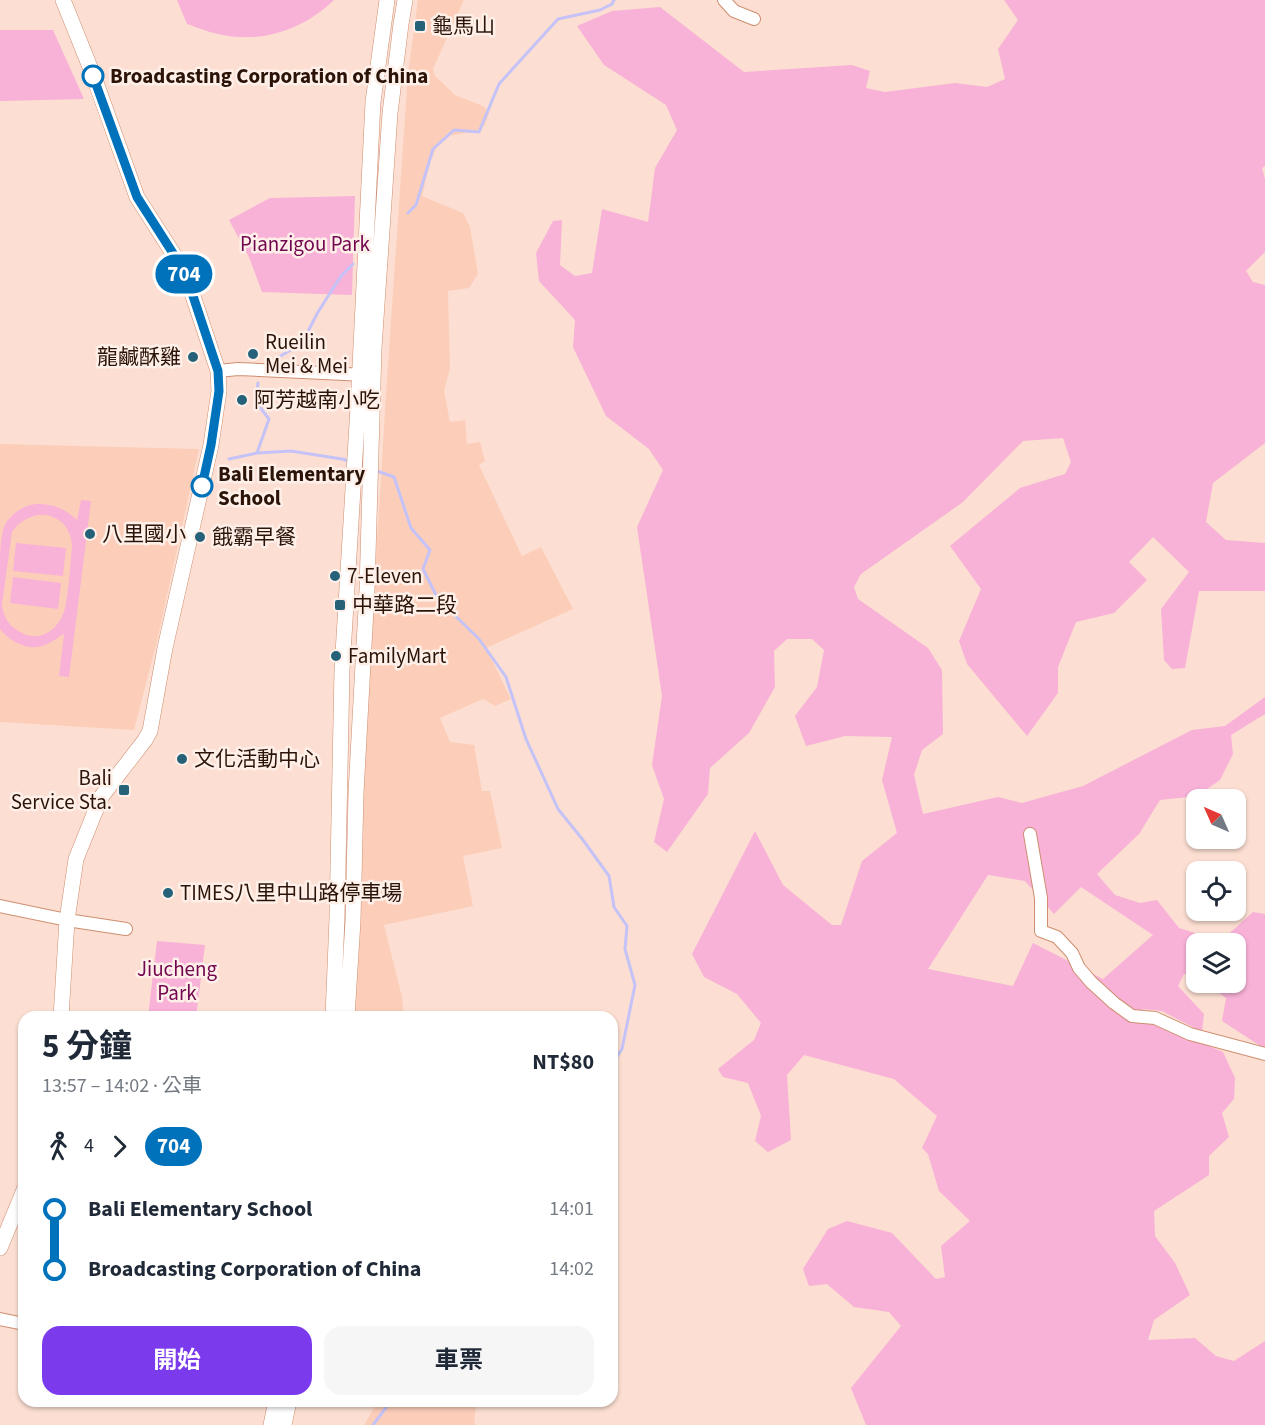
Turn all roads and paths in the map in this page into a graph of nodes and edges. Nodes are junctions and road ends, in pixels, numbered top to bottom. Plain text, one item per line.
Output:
1 (63, 0) edge
2 (387, 0) edge
3 (405, 0) edge
4 (724, 0) edge
5 (754, 19) dead end
6 (374, 244) junction
7 (218, 371) junction
8 (367, 375) junction
9 (1030, 834) dead end
10 (0, 906) edge
11 (67, 920) junction
12 (126, 929) dead end
13 (61, 1011) edge
14 (333, 1011) edge
15 (347, 1011) edge
16 (1265, 1054) edge
17 (18, 1204) edge
18 (0, 1248) edge
19 (0, 1319) edge
20 (18, 1323) edge
21 (275, 1407) edge
22 (288, 1407) edge
23 (271, 1425) edge
24 (284, 1425) edge

1 - 7 main road
2 - 6 main road
3 - 6 main road
4 - 5 street
6 - 8 main road
7 - 8 street
7 - 11 main road
8 - 14 main road
8 - 15 main road
9 - 16 street
10 - 11 street
11 - 12 street
11 - 13 main road
17 - 18 main road
19 - 20 street
21 - 23 main road
22 - 24 main road

